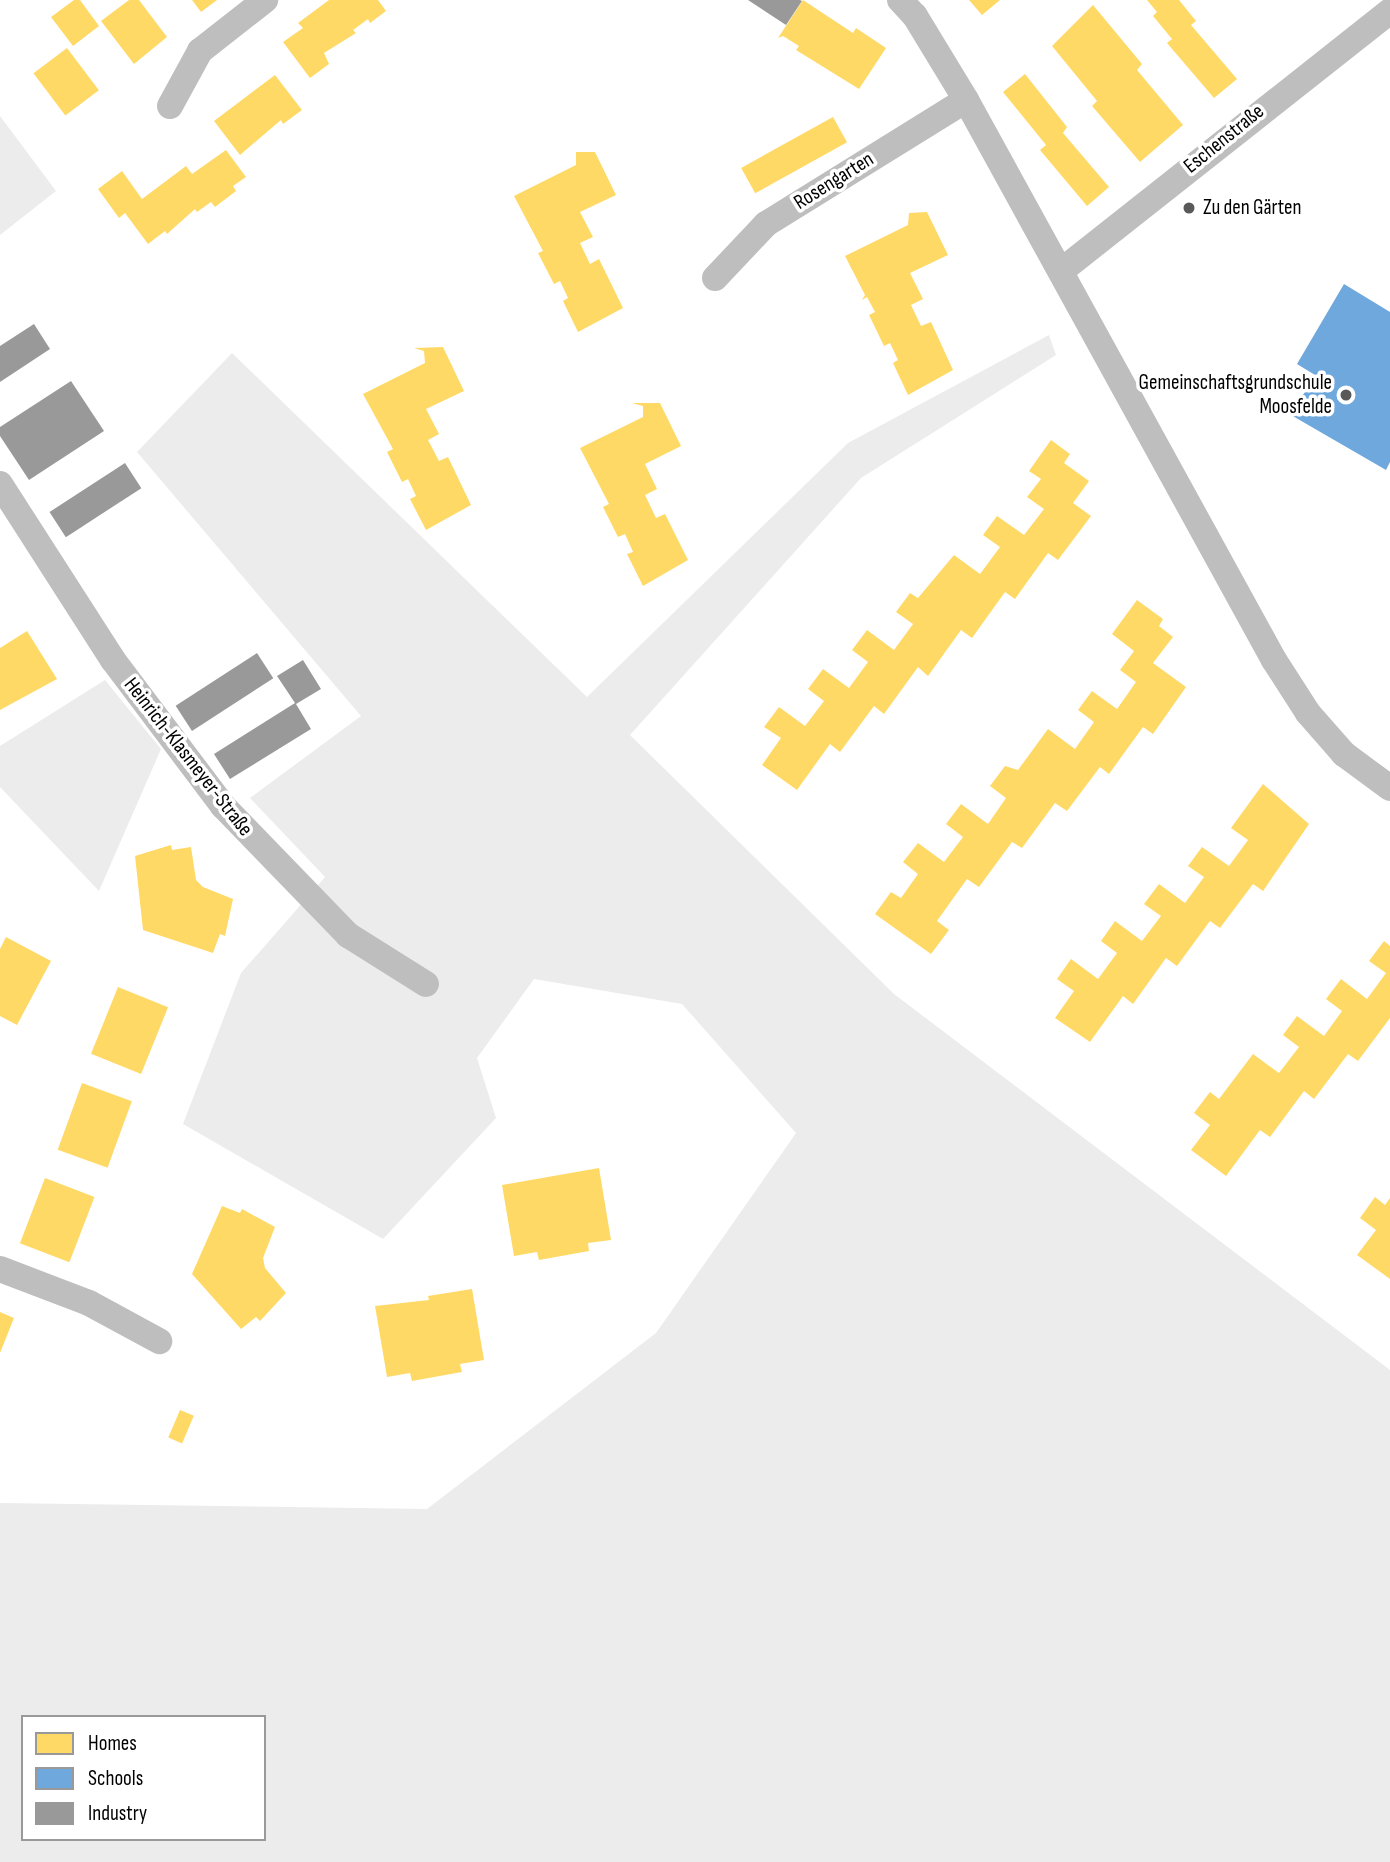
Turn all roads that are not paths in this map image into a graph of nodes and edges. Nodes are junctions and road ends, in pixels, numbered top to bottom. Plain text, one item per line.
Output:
1 (265, 0) edge
2 (900, 0) edge
3 (1390, 10) edge
4 (966, 100) junction
5 (170, 106) dead end
6 (1061, 271) junction
7 (715, 278) dead end
8 (0, 484) edge
9 (1390, 788) edge
10 (426, 984) dead end
11 (0, 1269) edge
12 (159, 1341) dead end

1 - 5 street
2 - 4 street
3 - 6 street, Eschenstraße
4 - 6 street
4 - 7 street, Rosengarten
6 - 9 street
8 - 10 street, Heinrich-Klasmeyer-Straße
11 - 12 street

